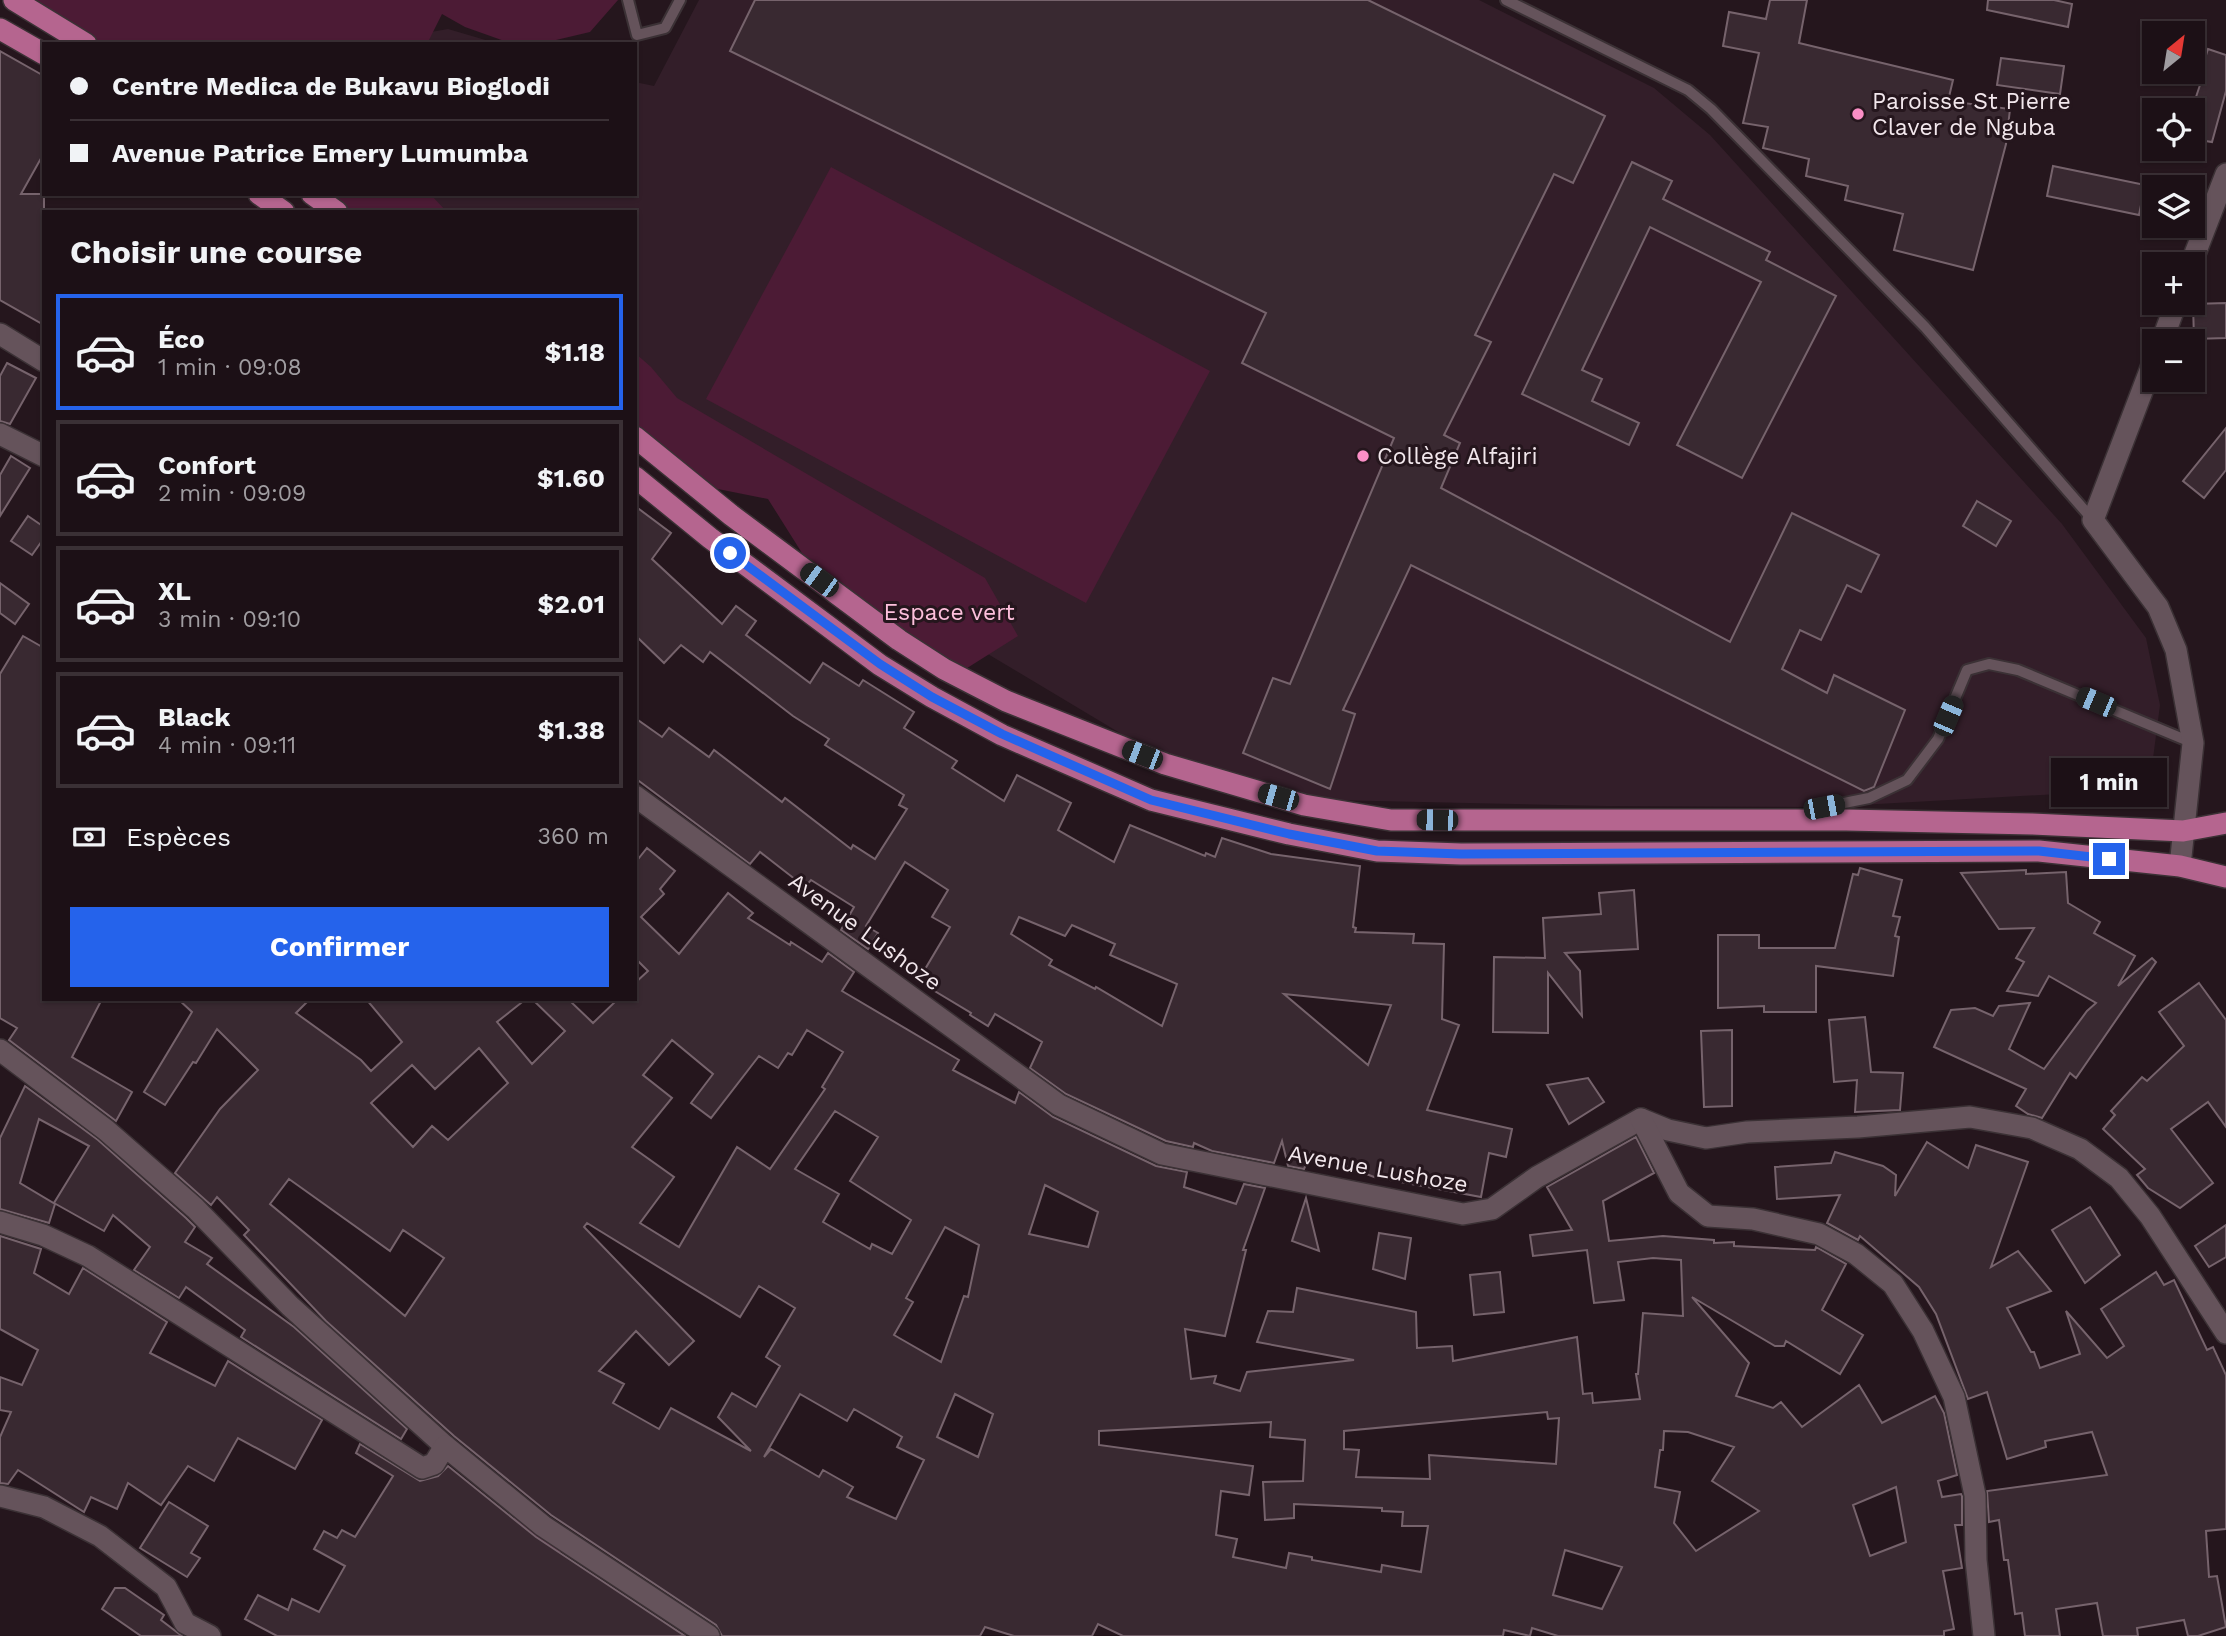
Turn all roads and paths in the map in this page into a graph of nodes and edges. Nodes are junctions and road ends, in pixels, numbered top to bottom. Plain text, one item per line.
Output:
1 (14, 0) edge
2 (628, 0) edge
3 (680, 0) edge
4 (1506, 0) edge
5 (0, 29) edge
6 (83, 42) edge
7 (42, 53) edge
8 (2226, 174) edge
9 (262, 196) edge
10 (315, 196) edge
11 (281, 210) edge
12 (334, 210) edge
13 (2196, 252) edge
14 (0, 334) edge
15 (42, 360) edge
16 (2142, 391) edge
17 (0, 433) edge
18 (637, 439) edge
19 (42, 455) edge
20 (637, 479) edge
21 (2093, 520) junction
22 (2193, 743) junction
23 (1165, 764) junction
24 (637, 797) edge
25 (1151, 800) junction
26 (1846, 820) junction
27 (2226, 823) edge
28 (2183, 831) junction
29 (2179, 866) junction
30 (2226, 877) edge
31 (0, 1051) edge
32 (1642, 1119) junction
33 (0, 1223) edge
34 (2226, 1333) edge
35 (445, 1446) junction
36 (0, 1496) edge
37 (210, 1636) edge
38 (709, 1636) edge
39 (1984, 1636) edge

1 - 6 main road
2 - 3 lane
4 - 21 lane
5 - 7 main road
8 - 13 street
9 - 11 main road
10 - 12 main road
14 - 15 street
16 - 21 street
17 - 19 street
18 - 23 main road
20 - 25 main road
21 - 22 street
22 - 26 lane
22 - 28 street
23 - 25 main road
23 - 26 main road
24 - 32 street, Avenue Lushoze
25 - 29 main road
26 - 28 main road
27 - 28 main road
28 - 29 street
29 - 30 main road
31 - 35 street
32 - 34 street
32 - 39 street
33 - 35 street
35 - 38 street
36 - 37 street

